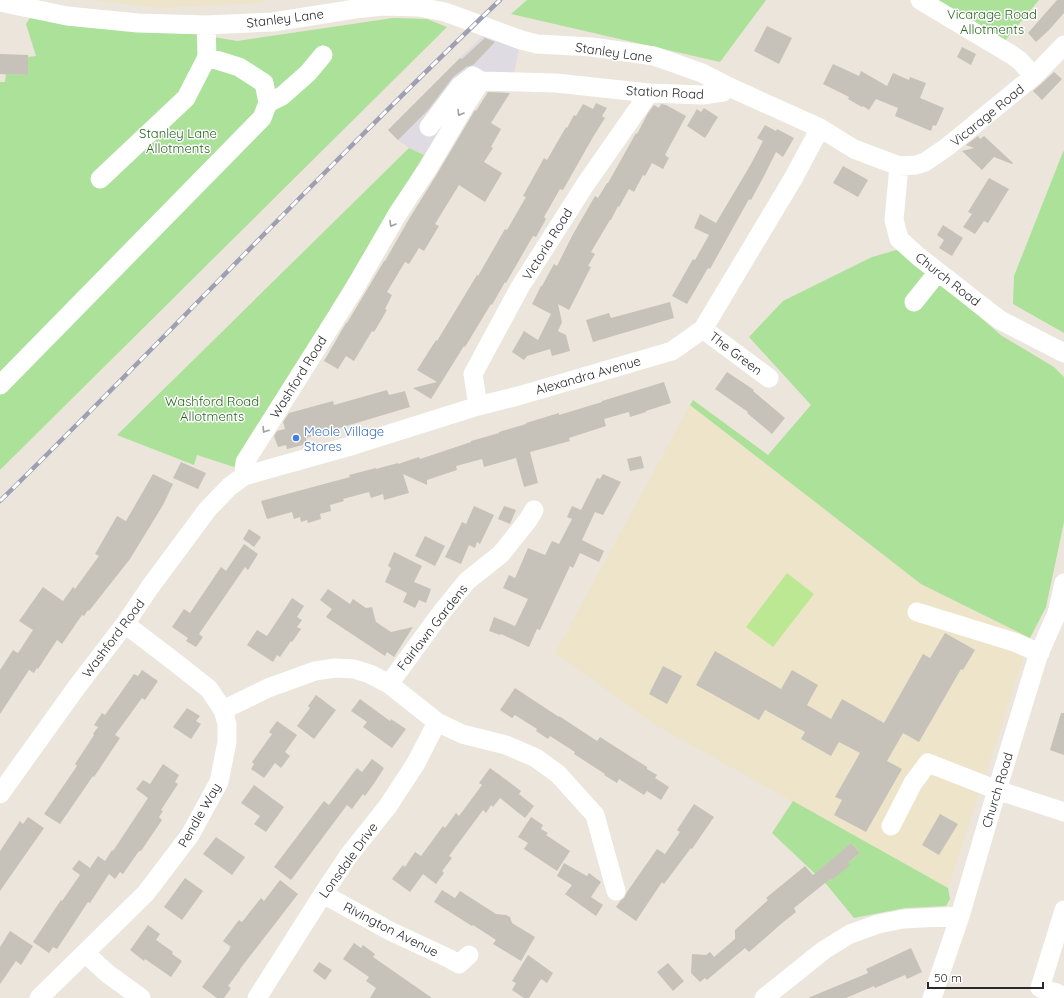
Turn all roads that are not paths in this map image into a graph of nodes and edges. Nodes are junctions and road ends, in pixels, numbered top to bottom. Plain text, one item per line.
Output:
1 (920, 0) edge
2 (0, 2) edge
3 (206, 25) junction
4 (1064, 45) edge
5 (323, 55) dead end
6 (207, 57) junction
7 (1034, 76) junction
8 (481, 81) junction
9 (727, 86) junction
10 (649, 93) junction
11 (268, 103) junction
12 (429, 127) dead end
13 (820, 128) junction
14 (899, 166) junction
15 (100, 179) dead end
16 (938, 272) junction
17 (914, 302) dead end
18 (703, 329) junction
19 (1064, 353) edge
20 (769, 378) dead end
21 (0, 385) edge
22 (478, 406) junction
23 (244, 476) junction
24 (533, 519) dead end
25 (1064, 583) edge
26 (917, 612) dead end
27 (124, 624) junction
28 (1040, 653) junction
29 (389, 684) junction
30 (223, 710) junction
31 (438, 722) junction
32 (997, 790) junction
33 (0, 794) edge
34 (1064, 812) edge
35 (891, 826) dead end
36 (616, 891) dead end
37 (323, 894) junction
38 (1064, 910) edge
39 (960, 916) junction
40 (85, 953) junction
41 (460, 966) dead end
42 (1056, 993) dead end
43 (39, 998) edge
44 (141, 998) edge
45 (257, 998) edge
46 (764, 998) edge
47 (932, 998) edge

1 - 7 street
2 - 3 street, Stanley Lane
3 - 6 street
3 - 9 street, Stanley Lane
4 - 7 street, Vicarage Road
5 - 11 street
6 - 11 street
6 - 15 street
7 - 14 street, Vicarage Road
8 - 10 street, Station Road
8 - 12 street, Station Road
8 -> 23 street, Washford Road
9 - 10 street, Station Road
9 - 13 street
10 - 22 street, Victoria Road
11 - 21 street
13 - 14 street
13 - 18 street, Alexandra Avenue
14 - 16 street, Church Road
16 - 17 street
16 - 19 street, Church Road
18 - 20 street, The Green
18 - 22 street, Alexandra Avenue
22 - 23 street, Alexandra Avenue
23 - 27 street, Washford Road
24 - 29 street, Fairlawn Gardens
25 - 28 street, Church Road
26 - 28 street
27 - 30 street, Pendle Way
27 - 33 street, Washford Road
28 - 32 street, Church Road
29 - 30 street
29 - 31 street
30 - 40 street, Pendle Way
31 - 36 street
31 - 37 street, Lonsdale Drive
32 - 34 street
32 - 35 street
32 - 39 street, Church Road
37 - 41 street, Rivington Avenue
37 - 45 street, Lonsdale Drive
38 - 42 street
39 - 46 street
39 - 47 street, Church Road
40 - 43 street, Pendle Way
40 - 44 street

